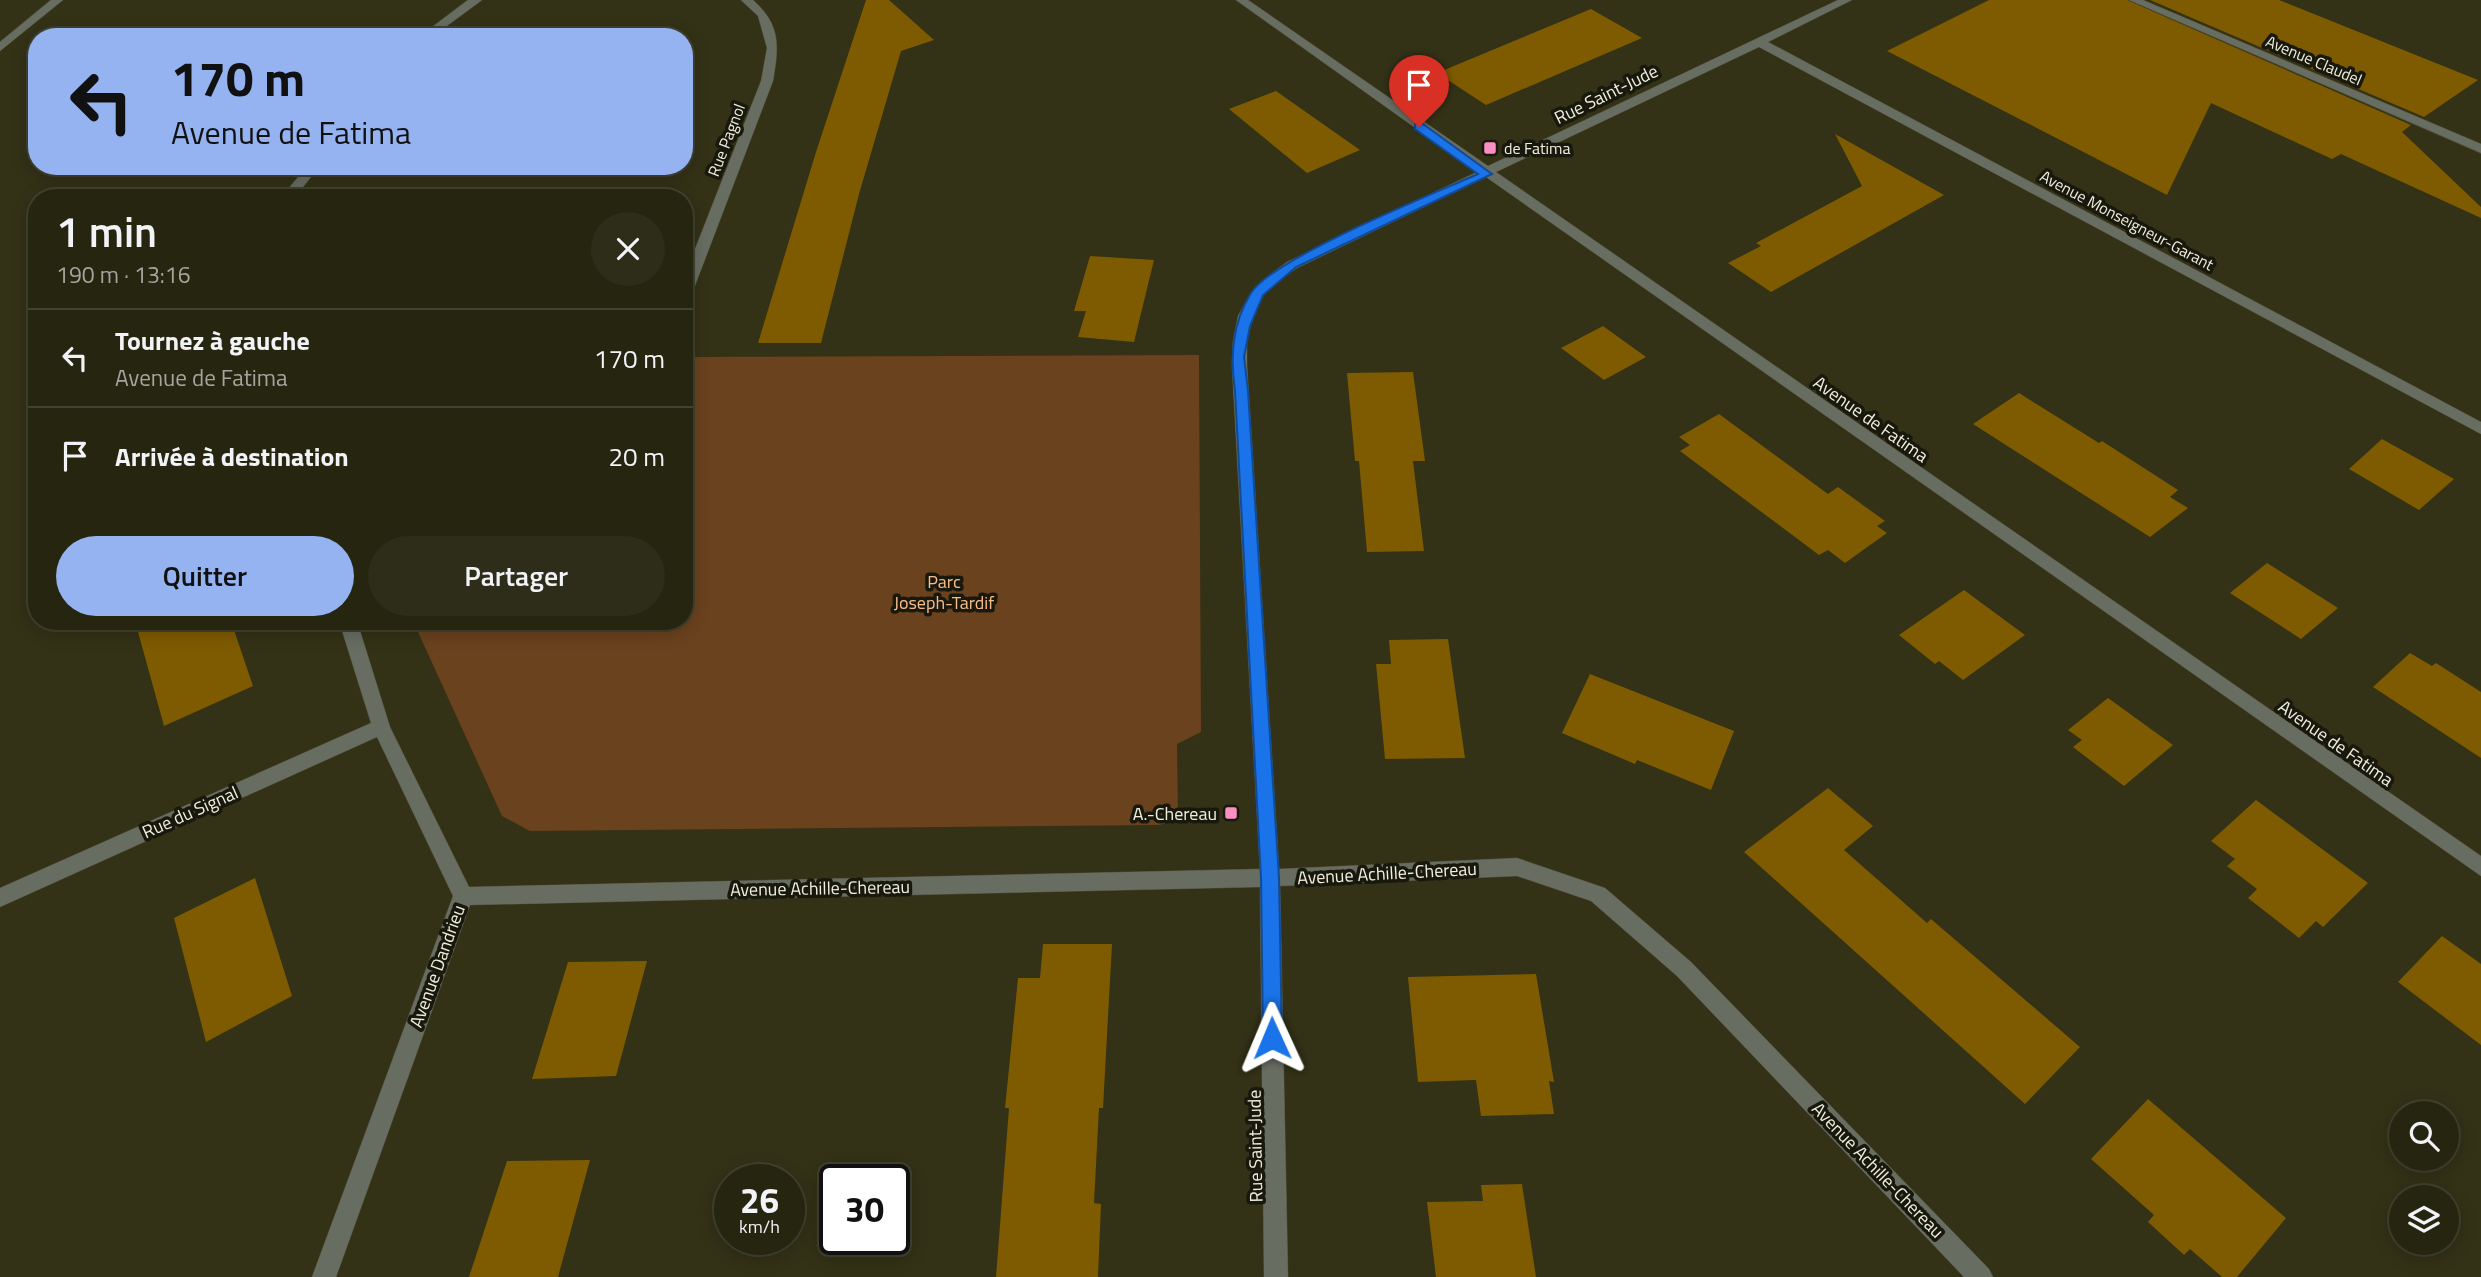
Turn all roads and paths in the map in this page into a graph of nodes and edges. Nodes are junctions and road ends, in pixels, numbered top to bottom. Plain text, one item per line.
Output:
1 (58, 0) edge
2 (477, 0) edge
3 (746, 0) edge
4 (1241, 0) edge
5 (1847, 0) edge
6 (2134, 0) edge
7 (437, 28) edge
8 (1757, 41) junction
9 (0, 48) edge
10 (2481, 149) edge
11 (1486, 174) junction
12 (306, 175) edge
13 (295, 189) edge
14 (693, 273) edge
15 (2481, 429) edge
16 (351, 630) edge
17 (381, 727) junction
18 (2481, 867) edge
19 (1270, 878) junction
20 (463, 896) junction
21 (0, 898) edge
22 (324, 1277) edge
23 (1276, 1277) edge
24 (1981, 1277) edge

1 - 9 street
2 - 7 street
3 - 14 street, Rue Pagnol
4 - 11 street, Avenue de Fatima
5 - 8 street, Rue Saint-Jude
6 - 10 street, Avenue Claudel
8 - 11 street, Rue Saint-Jude
8 - 15 street, Avenue Monseigneur-Garant
11 - 18 street, Avenue de Fatima
11 - 19 street, Rue Saint-Jude
12 - 13 street
16 - 17 street, Avenue Dandrieu
17 - 20 street, Avenue Dandrieu
17 - 21 street, Rue du Signal
19 - 20 street, Avenue Achille-Chereau
19 - 23 street, Rue Saint-Jude
19 - 24 street, Avenue Achille-Chereau
20 - 22 street, Avenue Dandrieu

